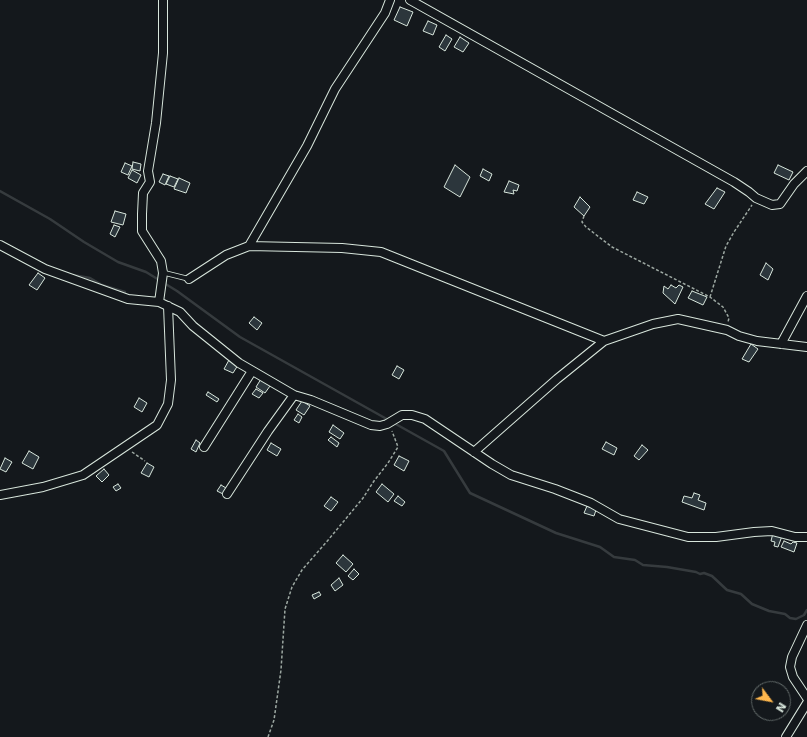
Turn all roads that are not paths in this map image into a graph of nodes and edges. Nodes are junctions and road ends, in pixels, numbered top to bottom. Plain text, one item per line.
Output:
1 (163, 0) edge
2 (390, 0) edge
3 (410, 0) edge
4 (807, 171) edge
5 (0, 245) edge
6 (249, 246) junction
7 (161, 261) junction
8 (189, 279) joint
9 (807, 296) edge
10 (160, 302) junction
11 (168, 306) junction
12 (604, 341) junction
13 (781, 344) junction
14 (807, 347) edge
15 (252, 371) junction
16 (294, 395) junction
17 (204, 446) dead end
18 (474, 452) junction
19 (227, 494) dead end
20 (0, 495) edge
21 (807, 537) edge
22 (807, 625) edge
23 (807, 698) edge
24 (807, 703) edge
25 (786, 737) edge

1 - 7 street
2 - 6 street
3 - 4 street
5 - 10 street
6 - 8 street
6 - 12 street
7 - 8 lane
7 - 10 street
9 - 13 street
10 - 11 street
11 - 15 street
11 - 20 street
12 - 13 street
12 - 18 street
13 - 14 street
15 - 16 street
15 - 17 street
16 - 18 street
16 - 19 street
18 - 21 street
22 - 23 street
24 - 25 street

